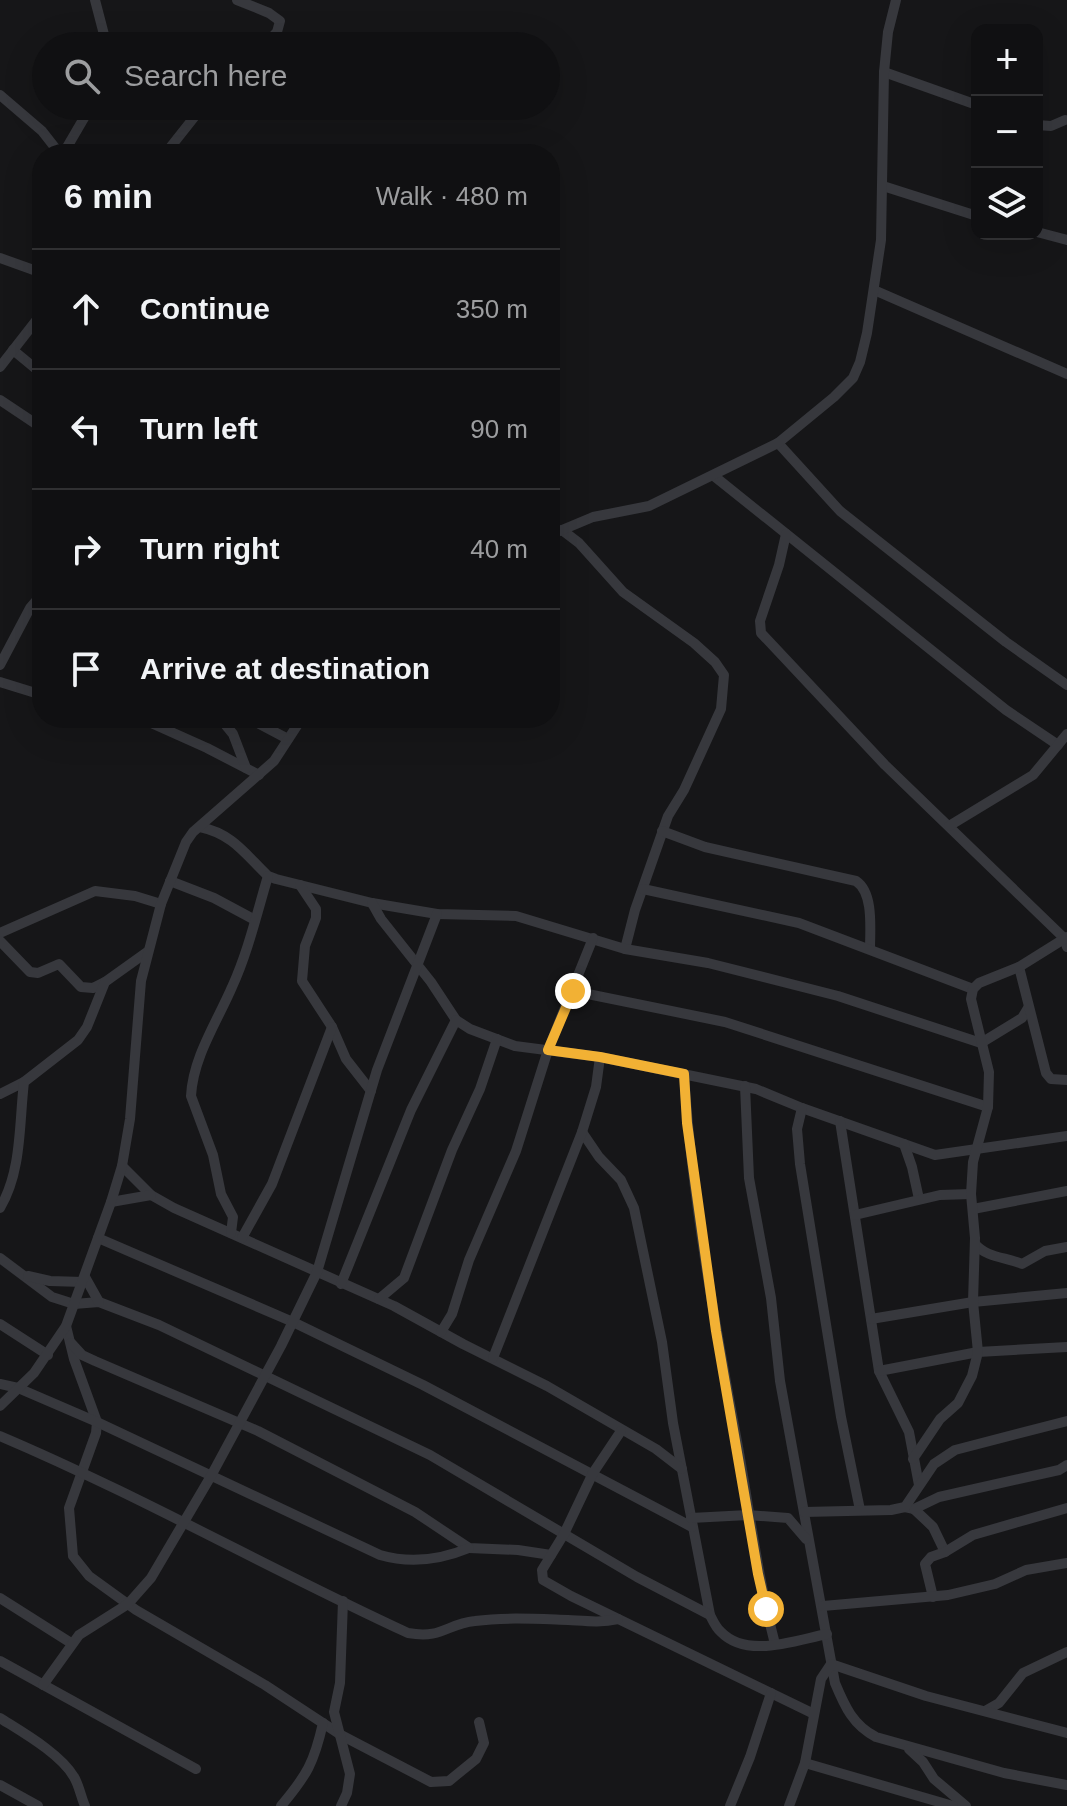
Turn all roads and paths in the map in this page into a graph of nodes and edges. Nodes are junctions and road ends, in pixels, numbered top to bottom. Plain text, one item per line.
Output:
1 (95, 0) edge
2 (237, 0) edge
3 (896, 0) edge
4 (103, 32) edge
5 (277, 32) edge
6 (884, 72) junction
7 (0, 95) edge
8 (971, 103) edge
9 (83, 120) edge
10 (192, 120) edge
11 (1065, 120) dead end
12 (1043, 125) edge
13 (53, 144) edge
14 (68, 144) edge
15 (173, 144) edge
16 (883, 186) junction
17 (971, 214) edge
18 (1043, 234) edge
19 (1067, 240) edge
20 (0, 258) edge
21 (32, 269) edge
22 (874, 290) junction
23 (32, 326) edge
24 (13, 350) junction
25 (32, 366) edge
26 (0, 367) edge
27 (1067, 374) edge
28 (0, 400) edge
29 (32, 421) edge
30 (778, 443) junction
31 (714, 476) junction
32 (562, 530) joint
33 (786, 534) junction
34 (32, 606) edge
35 (0, 665) edge
36 (0, 682) edge
37 (1067, 685) edge
38 (32, 692) edge
39 (161, 728) edge
40 (226, 728) edge
41 (267, 728) edge
42 (295, 728) edge
43 (1067, 734) edge
44 (288, 739) junction
45 (1058, 745) junction
46 (246, 768) junction
47 (259, 775) junction
48 (949, 826) junction
49 (200, 827) junction
50 (662, 831) junction
51 (268, 876) junction
52 (170, 881) junction
53 (300, 885) junction
54 (643, 889) junction
55 (372, 903) junction
56 (161, 904) junction
57 (437, 914) junction
58 (255, 920) junction
59 (0, 933) edge
60 (593, 938) junction
61 (0, 941) edge
62 (1066, 941) edge
63 (625, 949) junction
64 (870, 949) junction
65 (147, 952) junction
66 (417, 964) junction
67 (1019, 967) junction
68 (105, 982) junction
69 (973, 989) junction
70 (573, 991) junction
71 (1028, 1008) junction
72 (456, 1020) junction
73 (332, 1027) junction
74 (497, 1039) junction
75 (981, 1043) junction
76 (548, 1050) junction
77 (600, 1057) junction
78 (684, 1074) junction
79 (1067, 1080) edge
80 (24, 1082) junction
81 (745, 1086) junction
82 (371, 1091) junction
83 (0, 1094) edge
84 (988, 1107) junction
85 (802, 1108) junction
86 (840, 1121) junction
87 (582, 1132) junction
88 (1067, 1136) edge
89 (904, 1144) junction
90 (976, 1150) junction
91 (122, 1166) junction
92 (1067, 1191) edge
93 (971, 1194) junction
94 (151, 1195) junction
95 (919, 1199) junction
96 (111, 1202) junction
97 (0, 1208) edge
98 (973, 1209) junction
99 (855, 1215) junction
100 (236, 1235) junction
101 (98, 1238) junction
102 (975, 1244) junction
103 (1067, 1247) edge
104 (0, 1258) edge
105 (317, 1272) junction
106 (27, 1275) junction
107 (84, 1280) junction
108 (341, 1284) junction
109 (1067, 1293) edge
110 (379, 1299) junction
111 (99, 1302) junction
112 (973, 1302) junction
113 (74, 1304) junction
114 (871, 1319) junction
115 (293, 1322) junction
116 (0, 1324) edge
117 (66, 1326) junction
118 (441, 1332) junction
119 (69, 1341) junction
120 (1067, 1347) edge
121 (978, 1352) junction
122 (48, 1355) junction
123 (493, 1358) junction
124 (879, 1371) junction
125 (266, 1375) junction
126 (0, 1384) edge
127 (18, 1388) junction
128 (0, 1406) edge
129 (1067, 1421) edge
130 (97, 1422) junction
131 (240, 1422) junction
132 (621, 1431) junction
133 (0, 1436) edge
134 (913, 1459) junction
135 (1067, 1465) edge
136 (682, 1469) junction
137 (83, 1471) junction
138 (593, 1473) junction
139 (211, 1476) junction
140 (919, 1485) junction
141 (909, 1508) junction
142 (1067, 1508) edge
143 (860, 1510) junction
144 (804, 1512) junction
145 (748, 1515) junction
146 (691, 1523) junction
147 (184, 1524) junction
148 (564, 1534) junction
149 (809, 1542) junction
150 (469, 1548) junction
151 (945, 1552) junction
152 (551, 1555) junction
153 (1067, 1563) edge
154 (933, 1597) junction
155 (0, 1598) edge
156 (343, 1601) junction
157 (128, 1604) junction
158 (823, 1606) junction
159 (710, 1615) junction
160 (618, 1619) junction
161 (827, 1634) junction
162 (71, 1643) junction
163 (775, 1644) junction
164 (1067, 1652) edge
165 (0, 1661) edge
166 (831, 1664) junction
167 (43, 1685) junction
168 (771, 1693) junction
169 (985, 1711) junction
170 (814, 1714) junction
171 (0, 1718) edge
172 (479, 1722) dead end
173 (323, 1723) junction
174 (1067, 1733) edge
175 (341, 1735) junction
176 (908, 1747) junction
177 (805, 1763) junction
178 (196, 1769) dead end
179 (1067, 1785) edge
180 (2, 1789) edge
181 (38, 1806) edge
182 (85, 1806) edge
183 (281, 1806) edge
184 (341, 1806) edge
185 (730, 1806) edge
186 (789, 1806) edge
187 (953, 1806) edge
188 (966, 1806) edge

1 - 4 street
2 - 5 street
3 - 6 street
6 - 8 street
6 - 16 street
7 - 13 street
9 - 14 street
10 - 15 street
11 - 12 street
16 - 17 street
16 - 22 street
18 - 19 street
20 - 21 street
22 - 27 street
22 - 30 street
23 - 24 street
24 - 25 street
24 - 26 street
28 - 29 street
30 - 31 street
30 - 37 street
31 - 32 street
31 - 33 street
32 - 50 street
33 - 45 street
33 - 48 street
34 - 35 street
36 - 38 street
39 - 46 street
40 - 46 street
41 - 44 street
42 - 44 street
43 - 45 street
44 - 47 street
45 - 48 street
46 - 47 street
47 - 49 street
48 - 62 street
49 - 51 street
49 - 52 street
50 - 54 street
50 - 64 street
51 - 53 street
51 - 58 street
52 - 56 street
52 - 58 street
53 - 55 street
53 - 73 street
54 - 63 street
54 - 64 street
55 - 57 street
55 - 66 street
56 - 59 street
56 - 65 street
57 - 60 street
57 - 66 street
58 - 100 street
60 - 63 street
60 - 70 street
61 - 68 street
62 - 67 street
63 - 75 street
64 - 69 street
65 - 68 street
65 - 91 street
66 - 72 street
66 - 82 street
67 - 69 street
67 - 71 street
68 - 80 street
69 - 75 street
70 - 76 street
70 - 84 street
71 - 75 street
71 - 79 street
72 - 74 street
72 - 108 street
73 - 82 street
73 - 100 street
74 - 76 street
74 - 110 street
75 - 84 street
76 - 77 street
76 - 118 street
77 - 78 street
77 - 87 street
78 - 81 street
78 - 145 street
80 - 83 street
80 - 97 street
81 - 85 street
81 - 144 street
82 - 105 street
84 - 90 street
85 - 86 street
85 - 143 street
86 - 89 street
86 - 99 street
87 - 123 street
87 - 136 street
88 - 90 street
89 - 90 street
89 - 95 street
90 - 93 street
91 - 94 street
91 - 96 street
92 - 98 street
93 - 95 street
93 - 98 street
94 - 96 street
94 - 100 street
95 - 99 street
96 - 101 street
98 - 102 street
99 - 114 street
100 - 105 street
101 - 107 street
101 - 115 street
102 - 103 street
102 - 112 street
104 - 106 street
105 - 108 street
105 - 115 street
106 - 107 street
106 - 113 street
107 - 111 street
107 - 113 street
108 - 110 street
109 - 112 street
110 - 118 street
111 - 113 street
111 - 125 street
112 - 114 street
112 - 121 street
113 - 117 street
114 - 124 street
115 - 125 street
115 - 138 street
116 - 122 street
117 - 119 street
117 - 122 street
118 - 123 street
119 - 130 street
119 - 131 street
120 - 121 street
121 - 124 street
121 - 134 street
122 - 127 street
123 - 132 street
124 - 134 street
125 - 131 street
125 - 148 street
126 - 127 street
127 - 128 street
127 - 130 street
129 - 140 street
130 - 137 street
130 - 139 street
131 - 139 street
131 - 150 street
132 - 136 street
132 - 138 street
133 - 137 street
134 - 140 street
135 - 141 street
136 - 146 street
137 - 147 street
137 - 157 street
138 - 146 street
138 - 148 street
139 - 147 street
139 - 150 street
140 - 141 street
141 - 143 street
141 - 151 street
142 - 151 street
143 - 144 street
144 - 149 street
145 - 146 street
145 - 149 street
145 - 163 street
146 - 159 street
147 - 156 street
147 - 157 street
148 - 152 street
148 - 159 street
149 - 158 street
150 - 152 street
151 - 154 street
152 - 160 street
153 - 154 street
154 - 158 street
155 - 162 street
156 - 160 street
156 - 175 street
157 - 162 street
157 - 173 street
158 - 161 street
159 - 163 street
160 - 168 street
161 - 163 street
161 - 166 street
162 - 167 street
164 - 169 street
165 - 167 street
166 - 169 street
166 - 170 street
166 - 176 street
167 - 178 street
168 - 170 street
168 - 185 street
169 - 174 street
170 - 177 street
171 - 182 street
172 - 175 street
173 - 175 street
173 - 183 street
175 - 184 street
176 - 179 street
176 - 188 street
177 - 186 street
177 - 187 street
180 - 181 street

